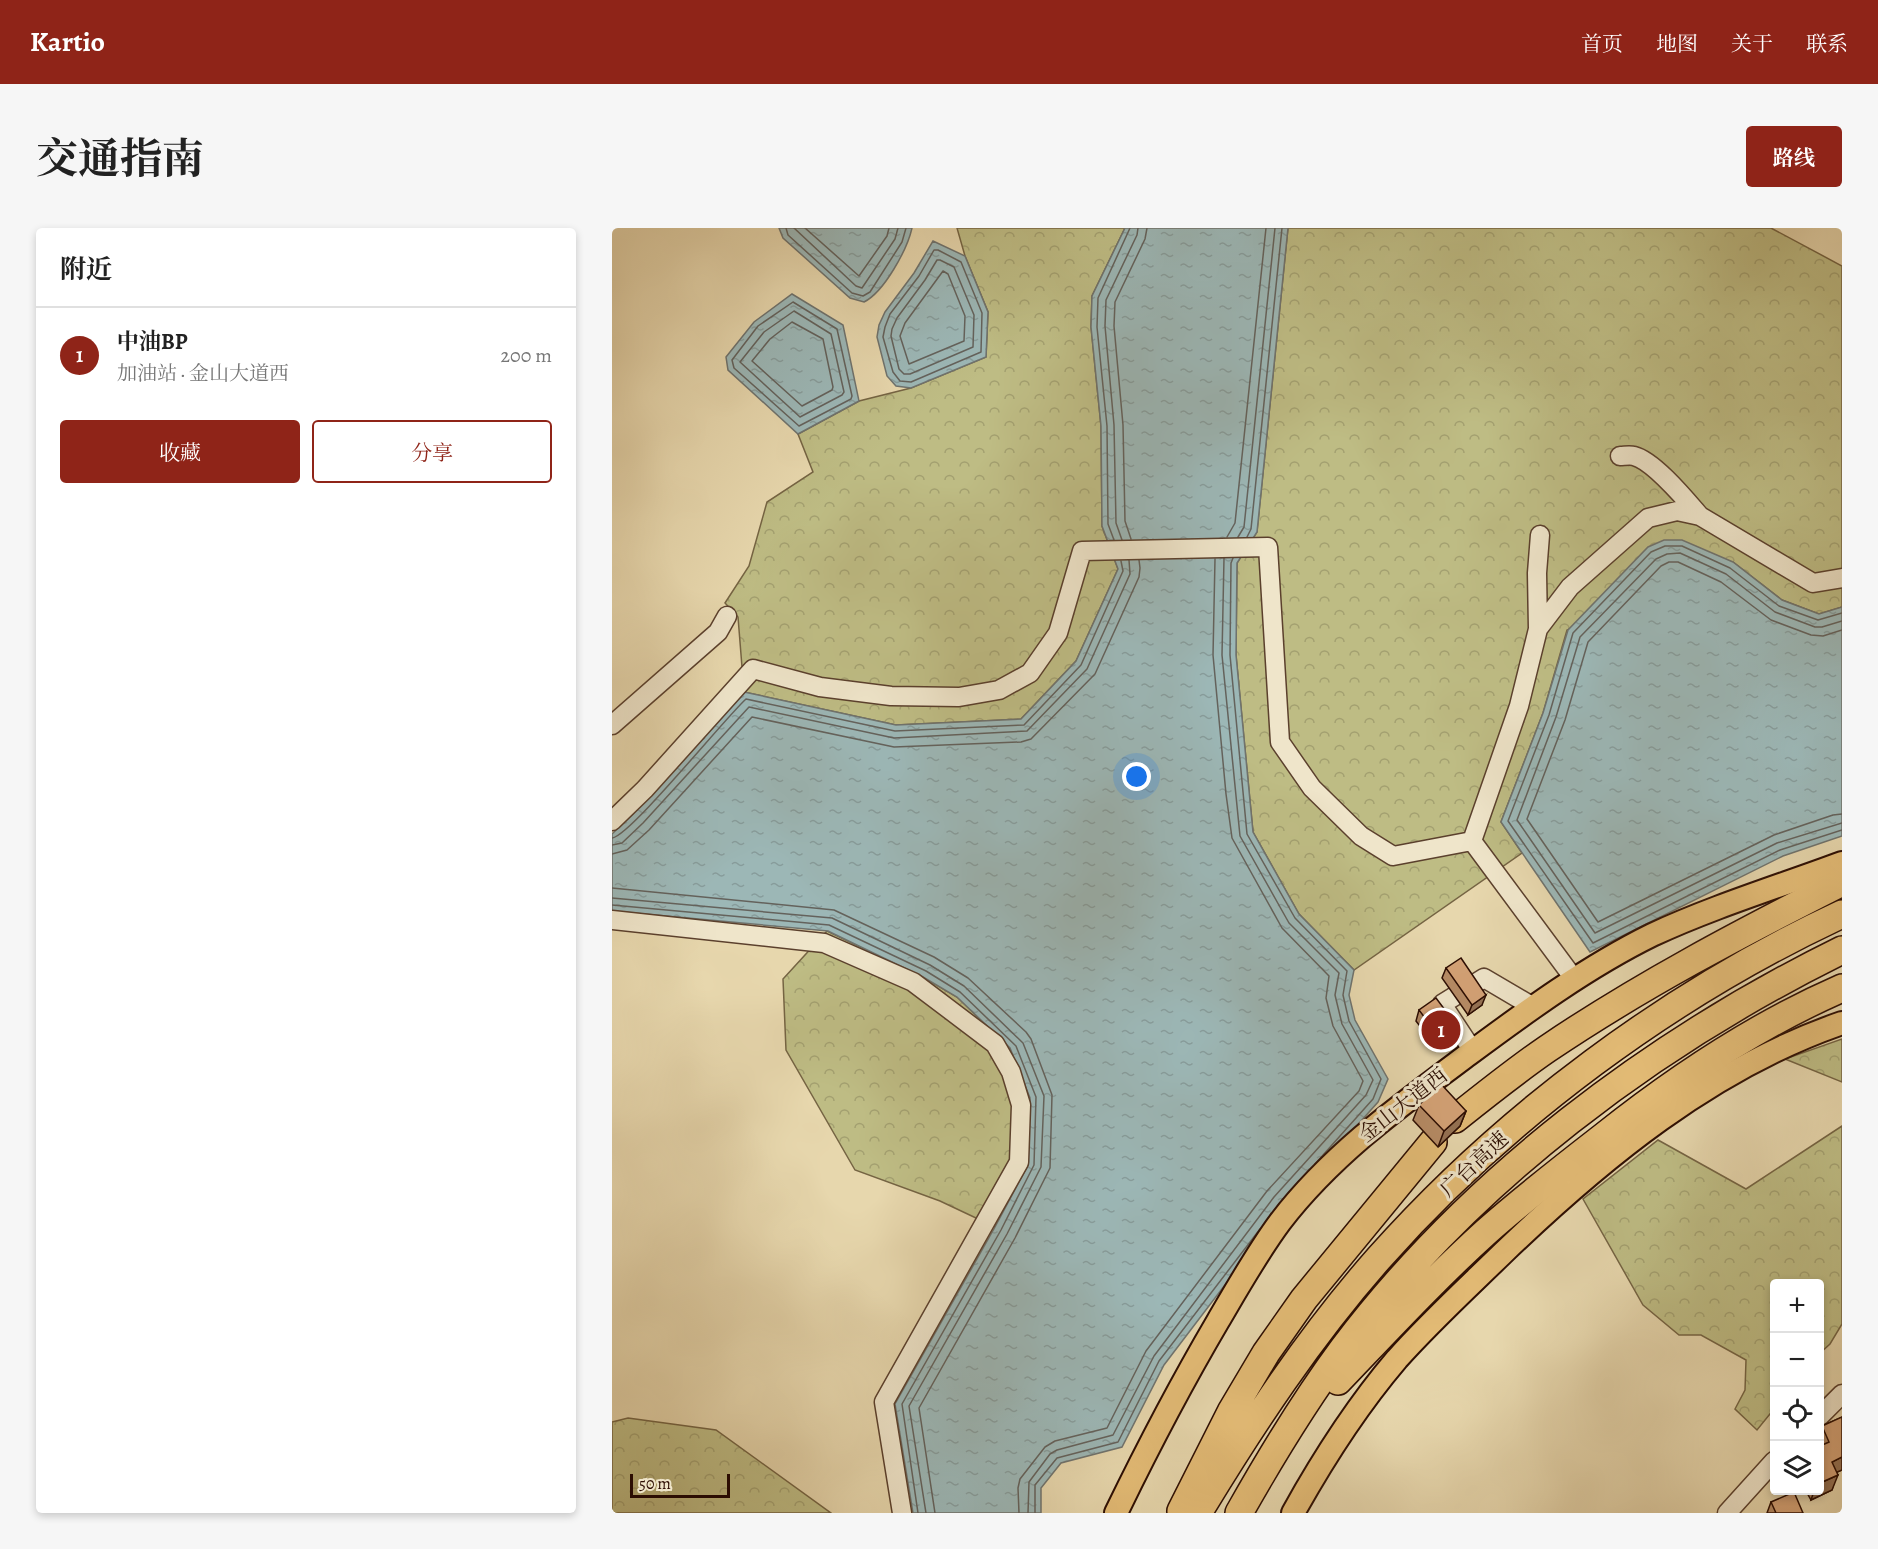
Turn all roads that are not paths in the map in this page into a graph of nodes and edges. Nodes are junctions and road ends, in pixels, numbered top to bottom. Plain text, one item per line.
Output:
1 (1620, 456) dead end
2 (1700, 516) junction
3 (1540, 535) dead end
4 (1842, 578) edge
5 (727, 616) dead end
6 (1538, 629) junction
7 (612, 725) edge
8 (612, 822) edge
9 (1472, 841) junction
10 (1842, 863) edge
11 (1842, 882) edge
12 (1842, 914) edge
13 (612, 920) edge
14 (1842, 950) edge
15 (1575, 980) junction
16 (1842, 988) edge
17 (1535, 1008) junction
18 (1842, 1023) edge
19 (1473, 1051) junction
20 (1455, 1119) edge
21 (1433, 1142) dead end
22 (1842, 1394) edge
23 (1824, 1412) edge
24 (1289, 1431) junction
25 (1770, 1465) edge
26 (902, 1513) edge
27 (1116, 1513) edge
28 (1180, 1513) edge
29 (1198, 1513) edge
30 (1239, 1513) edge
31 (1293, 1513) edge
32 (1727, 1513) edge

1 - 2 street
2 - 4 street
2 - 6 street
3 - 6 street
5 - 7 street
6 - 9 street
8 - 9 street
9 - 15 street
10 - 15 main road, 金山大道西
11 - 20 highway
12 - 29 highway, 广台高速
13 - 26 street
14 - 24 highway, 广台高速
15 - 17 main road, 金山大道西
16 - 24 highway
17 - 19 main road, 金山大道西
17 - 19 street
18 - 31 main road
19 - 27 main road, 金山大道西
21 - 28 highway
22 - 23 street
24 - 30 highway, 广台高速
25 - 32 street

